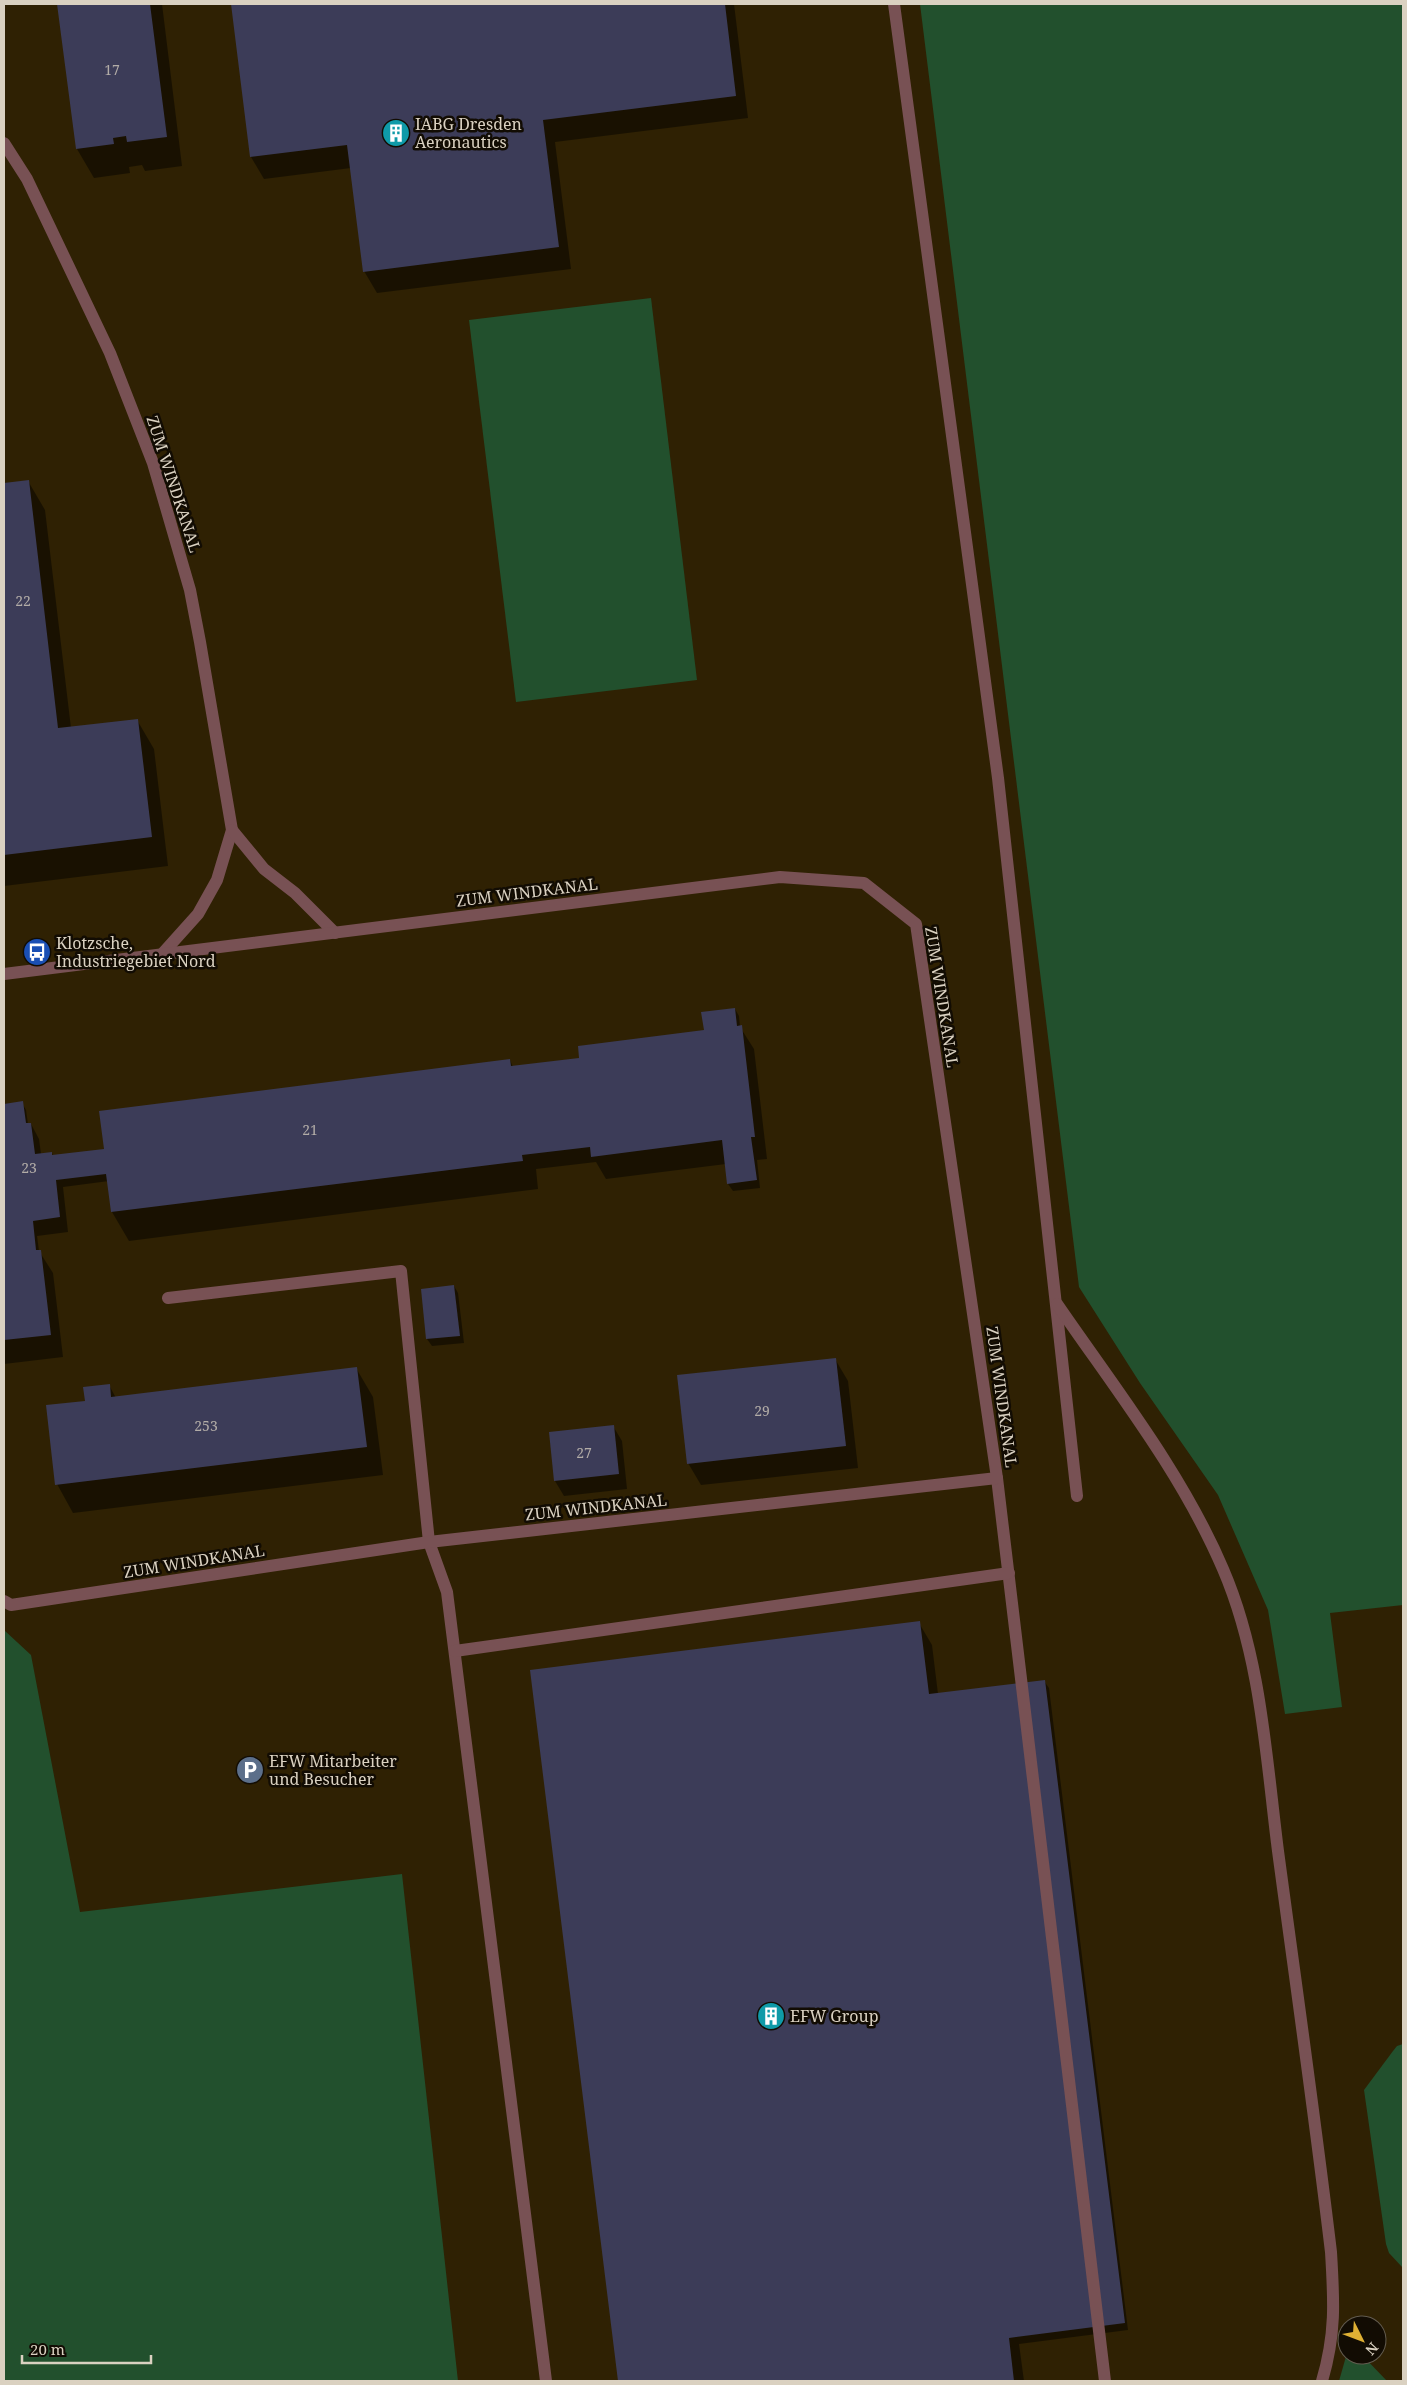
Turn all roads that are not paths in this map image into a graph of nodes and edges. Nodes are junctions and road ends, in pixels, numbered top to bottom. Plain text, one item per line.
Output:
1 (894, 4) edge
2 (4, 143) edge
3 (232, 830) junction
4 (334, 933) junction
5 (162, 952) junction
6 (4, 974) edge
7 (168, 1298) dead end
8 (1055, 1302) junction
9 (997, 1478) junction
10 (1076, 1496) dead end
11 (429, 1542) junction
12 (1008, 1573) junction
13 (4, 1601) edge
14 (455, 1651) junction
15 (546, 2381) edge
16 (1105, 2381) edge
17 (1322, 2381) edge

1 - 8 street
2 - 3 street, ZUM WINDKANAL
3 - 4 street, ZUM WINDKANAL
3 - 5 street, ZUM WINDKANAL
4 - 5 street, ZUM WINDKANAL
4 - 9 street, ZUM WINDKANAL
5 - 6 street, ZUM WINDKANAL
7 - 11 street
8 - 10 street
8 - 17 street
9 - 11 street, ZUM WINDKANAL
9 - 12 street
11 - 13 street, ZUM WINDKANAL
11 - 14 street
12 - 14 street
12 - 16 street
14 - 15 street

